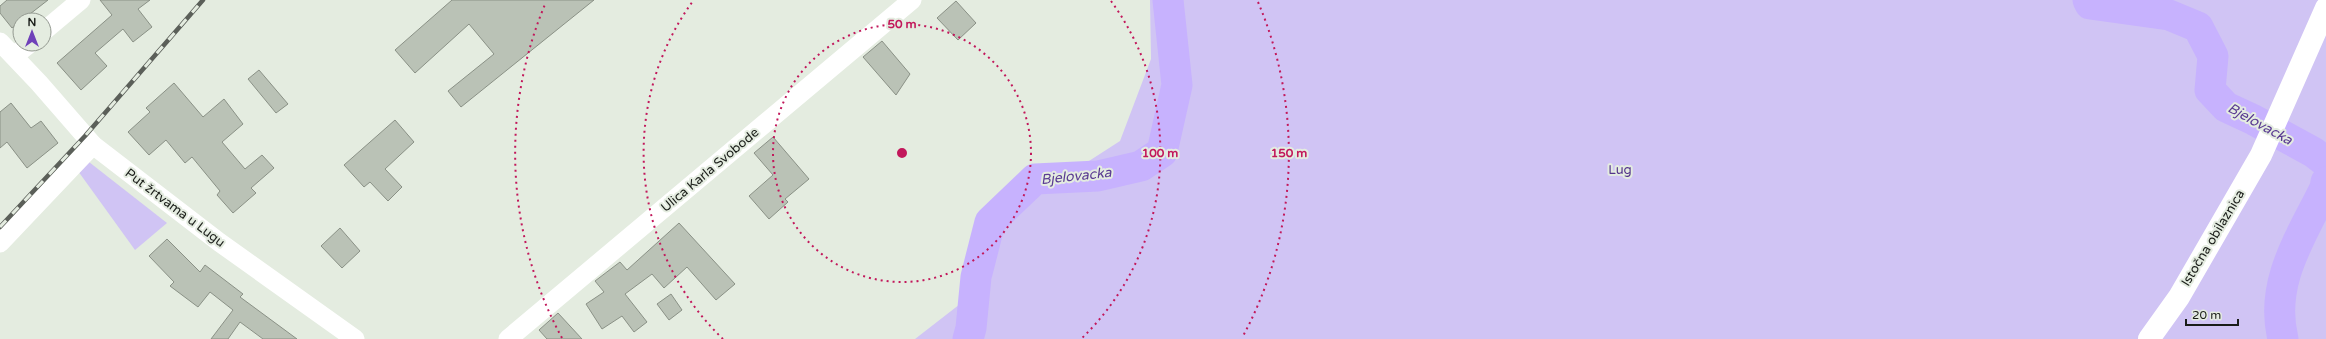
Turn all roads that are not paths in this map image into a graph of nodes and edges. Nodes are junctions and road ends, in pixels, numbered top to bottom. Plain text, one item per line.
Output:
1 (81, 0) edge
2 (912, 0) edge
3 (2326, 8) edge
4 (52, 24) edge
5 (0, 42) edge
6 (19, 52) edge
7 (14, 56) junction
8 (93, 145) junction
9 (0, 243) edge
10 (354, 339) edge
11 (508, 339) edge
12 (2149, 339) edge

1 - 4 street
2 - 11 street, Ulica Karla Svobode
3 - 12 main road, Istočna obilaznica
5 - 7 street, Put žrtvama u Lugu
6 - 7 street
7 - 8 street, Put žrtvama u Lugu
8 - 9 street
8 - 10 street, Put žrtvama u Lugu

